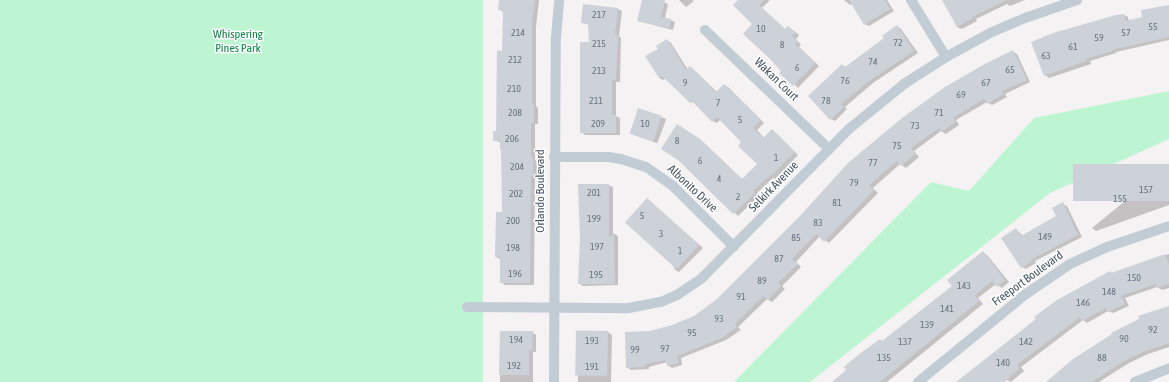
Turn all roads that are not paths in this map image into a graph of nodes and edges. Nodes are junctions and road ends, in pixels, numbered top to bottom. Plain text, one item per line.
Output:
1 (559, 0) edge
2 (911, 0) edge
3 (1077, 0) edge
4 (1049, 4) edge
5 (705, 30) dead end
6 (946, 57) junction
7 (829, 149) junction
8 (554, 157) junction
9 (1169, 226) edge
10 (734, 247) junction
11 (554, 307) junction
12 (467, 308) dead end
13 (1169, 368) edge
14 (554, 382) edge
15 (918, 382) edge
16 (1135, 382) edge

1 - 8 street, Orlando Boulevard
2 - 6 street
3 - 4 street, Selkirk Avenue
4 - 6 street, Selkirk Avenue
5 - 7 street, Wakan Court
6 - 7 street, Selkirk Avenue
7 - 10 street, Selkirk Avenue
8 - 10 street, Albonito Drive
8 - 11 street, Orlando Boulevard
9 - 15 street, Freeport Boulevard
10 - 11 street, Selkirk Avenue
11 - 12 street, Selkirk Avenue
11 - 14 street, Orlando Boulevard
13 - 16 street

